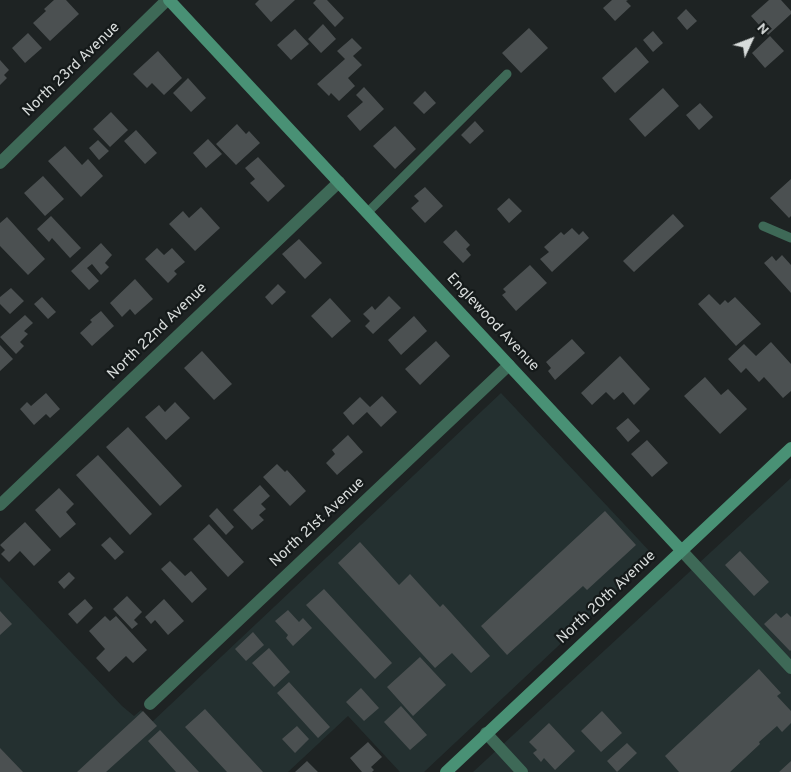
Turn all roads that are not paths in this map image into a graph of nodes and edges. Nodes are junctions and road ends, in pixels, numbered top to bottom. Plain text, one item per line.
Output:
1 (168, 0) edge
2 (507, 74) dead end
3 (0, 163) edge
4 (339, 182) junction
5 (367, 213) junction
6 (764, 226) dead end
7 (791, 238) edge
8 (509, 365) junction
9 (791, 448) edge
10 (0, 505) edge
11 (681, 550) junction
12 (791, 668) edge
13 (150, 704) dead end
14 (486, 733) junction
15 (446, 772) edge
16 (522, 772) edge

1 - 3 street, North 23rd Avenue
1 - 4 street, Englewood Avenue
2 - 5 lane
4 - 5 street, Englewood Avenue
4 - 10 street, North 22nd Avenue
5 - 8 street, Englewood Avenue
6 - 7 lane
8 - 11 street, Englewood Avenue
8 - 13 street, North 21st Avenue
9 - 11 street, North 20th Avenue
11 - 12 street, Englewood Avenue
11 - 14 street, North 20th Avenue
14 - 15 street, North 20th Avenue
14 - 16 street

